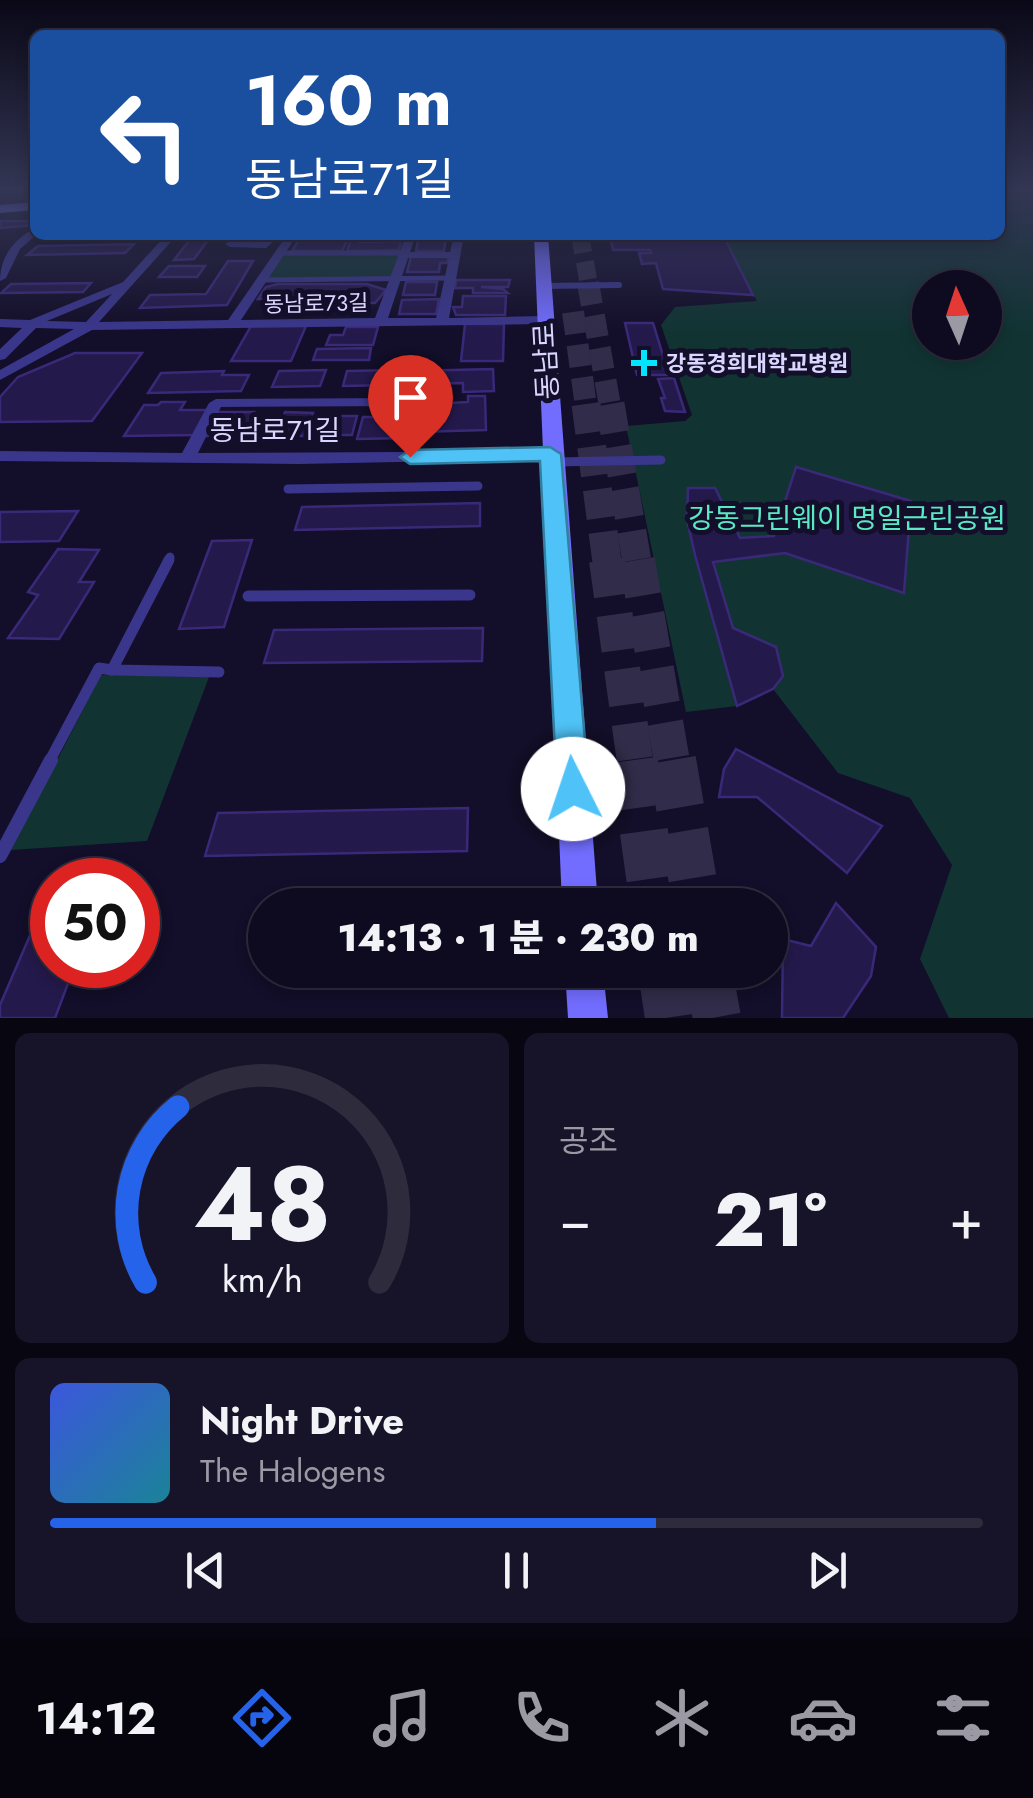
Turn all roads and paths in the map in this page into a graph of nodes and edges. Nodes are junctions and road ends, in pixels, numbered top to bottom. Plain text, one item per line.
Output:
1 (28, 237) edge
2 (168, 240) edge
3 (270, 240) edge
4 (289, 240) edge
5 (409, 240) edge
6 (458, 240) edge
7 (541, 240) edge
8 (230, 244) dead end
9 (280, 253) junction
10 (404, 254) junction
11 (455, 254) junction
12 (0, 278) edge
13 (450, 278) junction
14 (395, 279) junction
15 (262, 280) junction
16 (132, 282) junction
17 (619, 285) dead end
18 (542, 286) junction
19 (543, 320) junction
20 (442, 321) junction
21 (380, 322) junction
22 (0, 323) edge
23 (34, 324) junction
24 (232, 324) junction
25 (89, 326) junction
26 (0, 356) edge
27 (0, 376) edge
28 (0, 456) edge
29 (410, 457) junction
30 (187, 458) junction
31 (551, 458) junction
32 (661, 460) dead end
33 (478, 486) dead end
34 (288, 489) dead end
35 (170, 557) dead end
36 (470, 595) dead end
37 (248, 596) dead end
38 (112, 670) junction
39 (219, 672) dead end
40 (0, 856) edge
41 (579, 888) edge
42 (586, 988) edge
43 (588, 1018) edge

1 - 12 street
2 - 16 street
3 - 8 street
4 - 9 street
5 - 10 street
6 - 11 street
7 - 18 main road, 동남로
9 - 10 lane
9 - 15 street
10 - 11 street
10 - 14 street
11 - 13 street
13 - 14 lane
13 - 20 street
14 - 15 lane
14 - 21 street
15 - 24 street
16 - 23 street
16 - 25 street
17 - 18 lane
18 - 19 main road, 동남로
19 - 20 street, 동남로73길
19 - 31 main road, 동남로
20 - 21 street, 동남로73길
21 - 24 street, 동남로73길
22 - 23 street, 동남로73길
23 - 25 street, 동남로73길
23 - 26 street
24 - 25 street, 동남로73길
25 - 27 street
28 - 30 street, 동남로71길
29 - 30 street, 동남로71길
29 - 30 street
29 - 31 street, 동남로71길
31 - 32 lane
31 - 41 main road, 동남로
33 - 34 lane
35 - 38 lane
36 - 37 lane
38 - 39 lane
38 - 40 lane
42 - 43 main road

